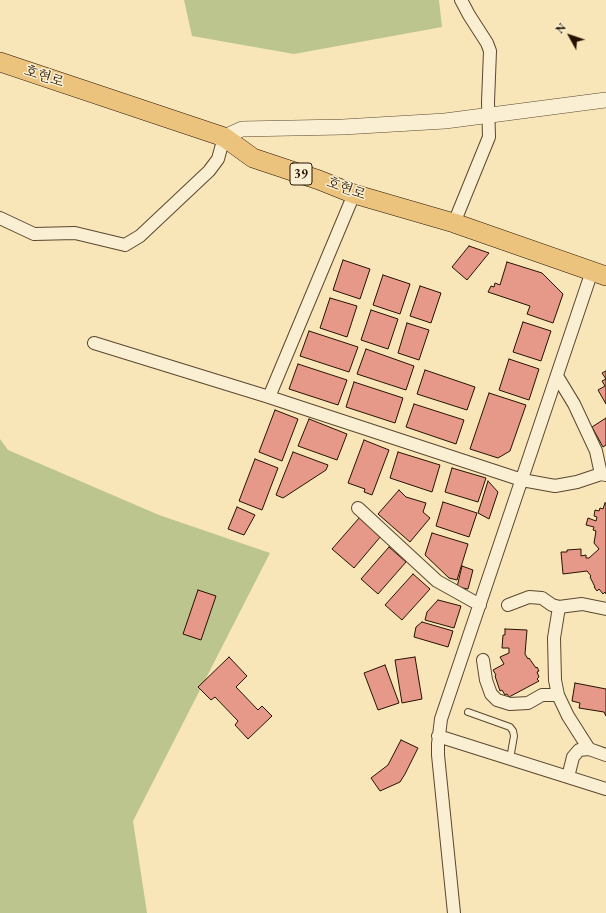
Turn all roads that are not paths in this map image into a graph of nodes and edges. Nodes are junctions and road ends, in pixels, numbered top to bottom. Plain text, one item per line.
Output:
1 (461, 0) edge
2 (0, 62) edge
3 (606, 100) edge
4 (489, 116) junction
5 (224, 137) junction
6 (354, 194) junction
7 (0, 218) edge
8 (454, 223) junction
9 (599, 273) edge
10 (94, 344) dead end
11 (557, 376) junction
12 (268, 397) junction
13 (604, 475) edge
14 (522, 480) junction
15 (358, 508) dead end
16 (480, 605) junction
17 (508, 605) dead end
18 (560, 607) junction
19 (606, 609) edge
20 (483, 660) dead end
21 (558, 694) junction
22 (468, 712) dead end
23 (438, 736) junction
24 (589, 749) junction
25 (606, 755) edge
26 (510, 759) junction
27 (568, 777) junction
28 (606, 789) edge
29 (454, 913) edge

1 - 4 street
2 - 5 main road, 호현로 / 39
3 - 4 street
4 - 5 street
4 - 8 street
5 - 6 main road, 호현로 / 39
5 - 7 street
6 - 8 main road, 호현로 / 39
6 - 12 street
8 - 9 main road, 호현로 / 39
9 - 11 street
10 - 12 street
11 - 13 street
11 - 14 street
12 - 14 street
13 - 14 street
14 - 16 street
15 - 16 street
16 - 23 street
17 - 18 street
18 - 19 street
18 - 21 street
20 - 21 street
21 - 24 street
22 - 26 lane
23 - 26 street
23 - 29 street
24 - 25 street
24 - 27 street
26 - 27 street
27 - 28 street

